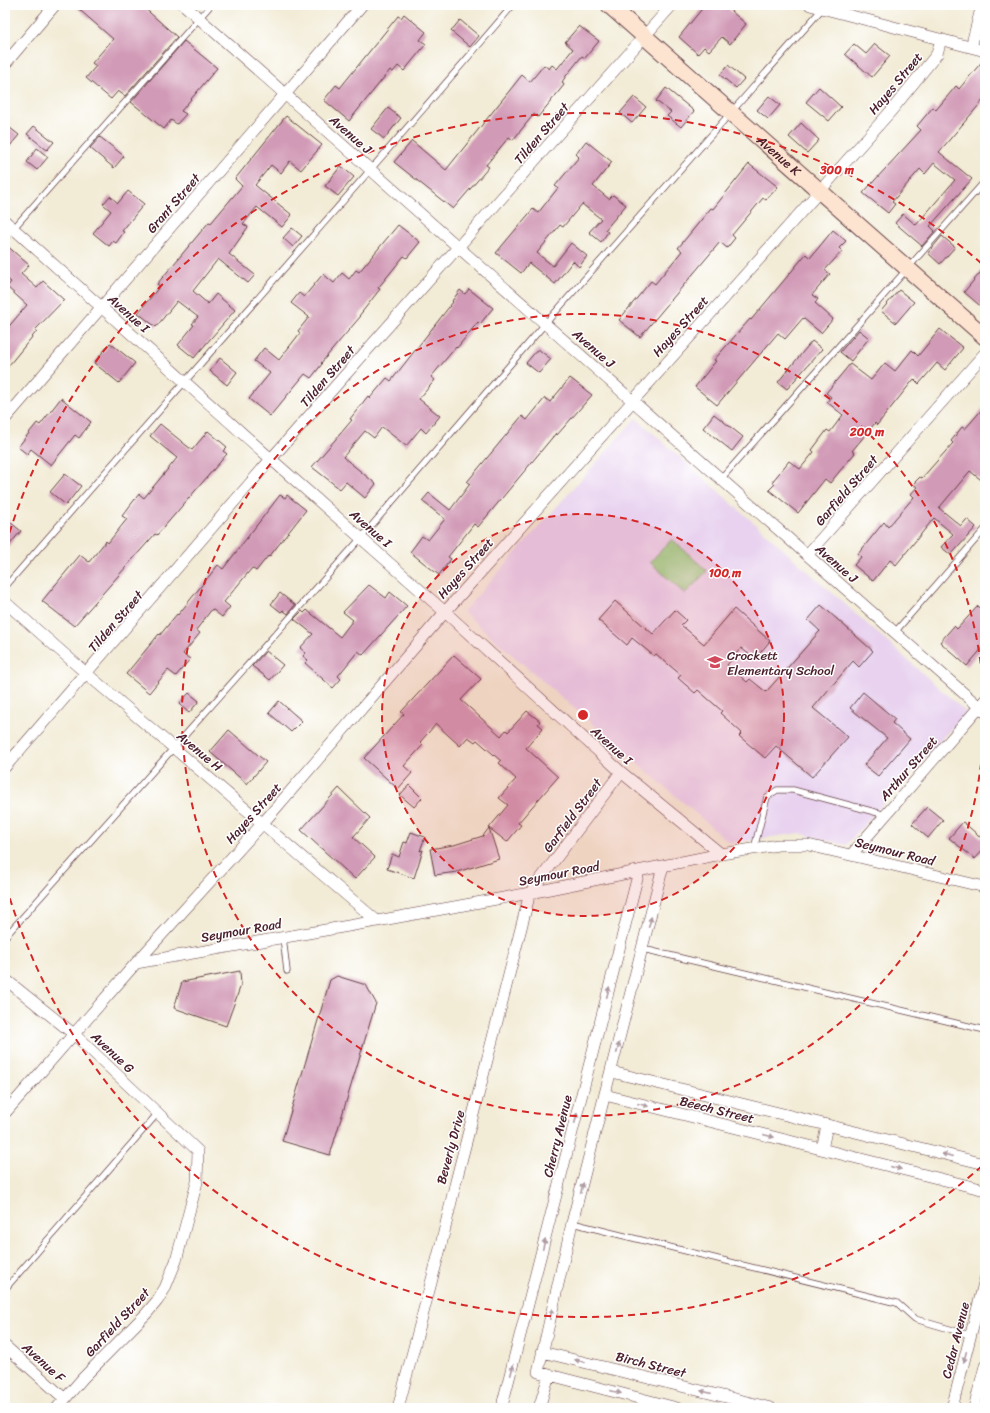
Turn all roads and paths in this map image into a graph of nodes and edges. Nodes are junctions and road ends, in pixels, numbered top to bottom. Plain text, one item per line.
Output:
1 (55, 5) edge
2 (184, 5) edge
3 (211, 5) edge
4 (362, 5) edge
5 (512, 5) edge
6 (609, 5) edge
7 (672, 5) edge
8 (810, 5) edge
9 (982, 5) edge
10 (822, 8) junction
11 (199, 18) junction
12 (645, 36) junction
13 (941, 39) junction
14 (971, 47) junction
15 (985, 51) edge
16 (5, 64) edge
17 (285, 94) junction
18 (730, 113) junction
19 (371, 170) junction
20 (985, 181) edge
21 (818, 191) junction
22 (5, 220) edge
23 (14, 228) junction
24 (5, 238) edge
25 (458, 247) junction
26 (908, 269) junction
27 (101, 306) junction
28 (545, 324) junction
29 (985, 337) edge
30 (985, 353) edge
31 (184, 381) junction
32 (633, 400) junction
33 (5, 418) edge
34 (271, 460) junction
35 (721, 479) junction
36 (985, 529) edge
37 (361, 538) junction
38 (807, 555) junction
39 (5, 587) edge
40 (5, 602) edge
41 (445, 612) junction
42 (895, 632) junction
43 (87, 674) junction
44 (983, 706) edge
45 (173, 747) junction
46 (5, 767) edge
47 (621, 772) junction
48 (886, 815) junction
49 (263, 823) junction
50 (754, 849) junction
51 (721, 854) junction
52 (852, 854) junction
53 (663, 866) junction
54 (639, 871) junction
55 (984, 885) edge
56 (530, 893) junction
57 (378, 921) junction
58 (5, 937) edge
59 (283, 937) junction
60 (643, 949) junction
61 (136, 962) junction
62 (287, 971) dead end
63 (5, 979) edge
64 (985, 1030) edge
65 (75, 1035) junction
66 (612, 1072) junction
67 (606, 1095) junction
68 (5, 1113) edge
69 (158, 1113) junction
70 (827, 1126) junction
71 (822, 1149) junction
72 (198, 1151) joint
73 (985, 1164) edge
74 (985, 1190) edge
75 (572, 1223) junction
76 (985, 1279) edge
77 (5, 1289) edge
78 (970, 1335) junction
79 (5, 1346) edge
80 (542, 1352) junction
81 (985, 1366) edge
82 (549, 1375) junction
83 (65, 1399) junction
84 (752, 1406) edge
85 (57, 1408) edge
86 (398, 1408) edge
87 (504, 1408) edge
88 (540, 1408) edge
89 (678, 1408) edge
90 (771, 1408) edge
91 (952, 1408) edge
92 (974, 1408) edge

1 - 16 street
2 - 11 street, Avenue J
3 - 11 lane
4 - 17 street, Grant Street
5 - 19 lane
6 - 12 street, Avenue K
7 - 12 street, Tilden Street
8 - 10 street
9 - 14 street
10 - 13 street
10 - 18 lane
11 - 17 street, Avenue J
11 - 23 lane
12 - 18 street, Avenue K
12 - 25 street, Tilden Street
13 - 14 street
13 - 21 street, Hayes Street
14 - 15 street
17 - 19 street, Avenue J
17 - 27 street, Grant Street
18 - 21 street, Avenue K
18 - 28 lane
19 - 25 street, Avenue J
19 - 31 lane
20 - 26 lane
21 - 26 street, Avenue K
21 - 32 street, Hayes Street
22 - 23 street, Avenue I
23 - 24 lane
23 - 27 street, Avenue I
25 - 28 street, Avenue J
25 - 34 street, Tilden Street
26 - 29 street, Avenue K
26 - 35 lane
27 - 31 street, Avenue I
27 - 33 street, Grant Street
28 - 32 street, Avenue J
28 - 37 lane
30 - 38 street, Garfield Street
31 - 34 street, Avenue I
31 - 39 lane
32 - 35 street, Avenue J
32 - 41 street, Hayes Street
34 - 37 street, Avenue I
34 - 43 street, Tilden Street
35 - 38 street, Avenue J
36 - 42 lane
37 - 41 street, Avenue I
37 - 45 lane
38 - 42 street, Avenue J
40 - 43 street, Avenue H
41 - 47 street, Avenue I
41 - 49 street, Hayes Street
42 - 44 street, Avenue J
43 - 45 street, Avenue H
43 - 46 street, Tilden Street
44 - 48 street, Arthur Street
45 - 49 street, Avenue H
45 - 58 lane
47 - 51 street, Avenue I
47 - 56 street, Garfield Street
48 - 50 lane
48 - 52 street, Arthur Street
49 - 57 street, Avenue H
49 - 61 street, Hayes Street
50 - 51 street, Seymour Road
50 - 52 street, Seymour Road
51 - 53 street, Seymour Road
52 - 55 street, Seymour Road
53 - 54 street, Seymour Road
60 -> 53 street
54 - 56 street, Seymour Road
87 -> 54 street, Cherry Avenue
56 - 57 street, Seymour Road
56 - 86 street, Beverly Drive
57 - 59 street, Seymour Road
59 - 61 street, Seymour Road
59 - 62 lane
60 - 64 lane
66 -> 60 street
61 - 65 street, Hayes Street
63 - 65 street, Avenue G
65 - 68 street, Hayes Street
65 - 69 street, Avenue G
66 - 67 street
66 - 70 street, Beech Street
67 -> 71 street, Beech Street
75 -> 67 street
69 - 72 street, Avenue G
69 - 77 lane
70 - 71 street
73 -> 70 street, Beech Street
71 -> 74 street, Beech Street
72 - 83 street, Garfield Street
75 - 78 lane
80 -> 75 street
76 - 78 street, Cedar Avenue
78 -> 91 street, Cedar Avenue
79 - 83 street, Avenue F
80 - 82 street
84 -> 80 street, Birch Street
81 - 92 street
82 - 88 street
82 -> 89 street
83 - 85 street, Garfield Street
84 - 90 street, Birch Street

